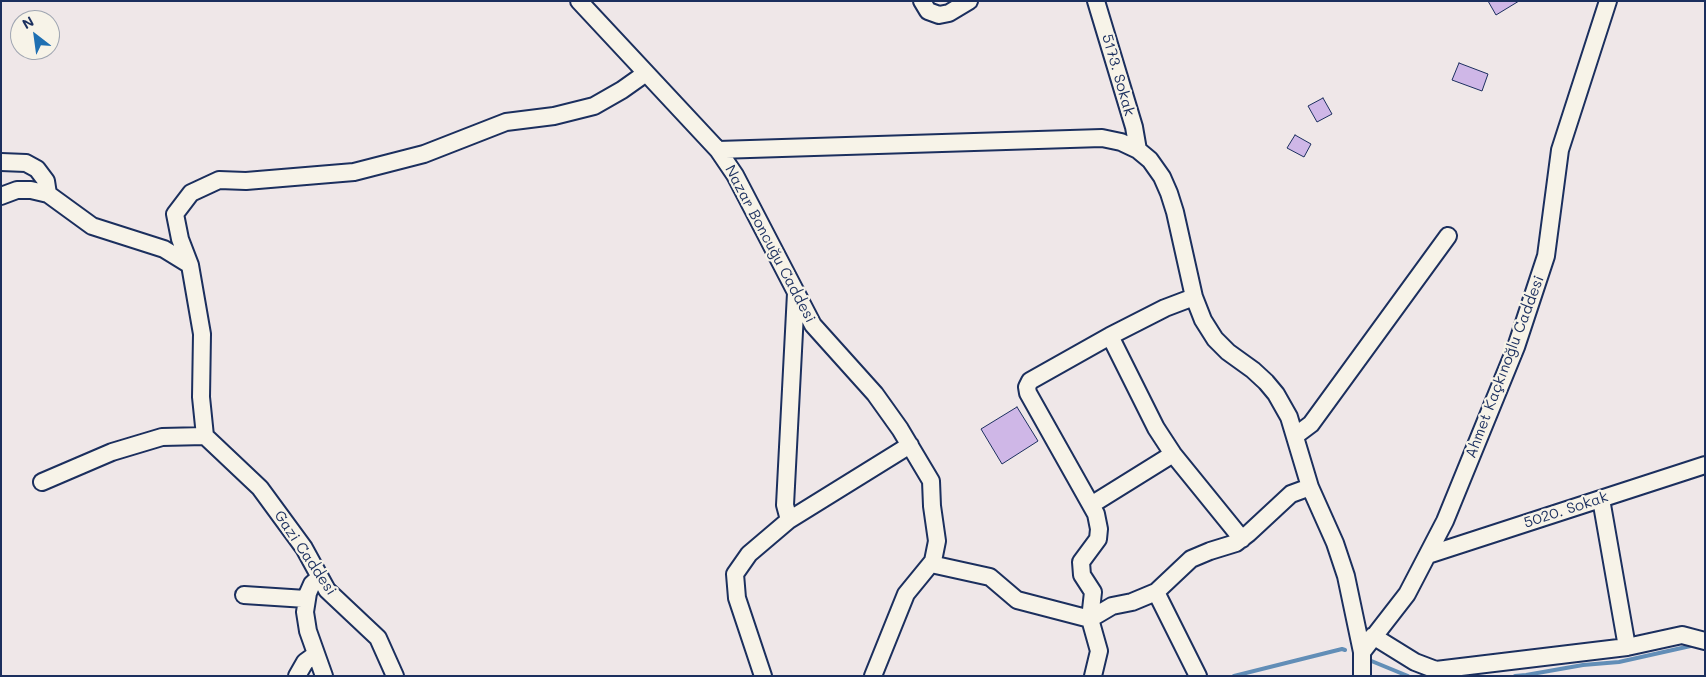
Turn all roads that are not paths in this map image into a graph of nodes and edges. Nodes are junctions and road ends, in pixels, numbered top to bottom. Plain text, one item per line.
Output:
1 (580, 1) edge
2 (922, 1) edge
3 (969, 1) edge
4 (1096, 1) edge
5 (1608, 1) edge
6 (646, 73) junction
7 (718, 150) junction
8 (1138, 150) junction
9 (1, 162) edge
10 (48, 194) junction
11 (1, 196) edge
12 (1448, 236) dead end
13 (190, 266) junction
14 (796, 292) junction
15 (1194, 297) junction
16 (1110, 336) junction
17 (205, 436) junction
18 (1295, 436) junction
19 (910, 445) junction
20 (1173, 454) junction
21 (1704, 468) edge
22 (42, 482) dead end
23 (1310, 488) junction
24 (1601, 499) junction
25 (1091, 505) junction
26 (789, 520) junction
27 (1242, 539) junction
28 (1428, 555) junction
29 (931, 564) junction
30 (320, 577) junction
31 (1156, 592) junction
32 (244, 595) dead end
33 (306, 599) junction
34 (1090, 619) junction
35 (1373, 636) junction
36 (1705, 641) edge
37 (1627, 647) junction
38 (1362, 652) junction
39 (316, 654) junction
40 (297, 676) edge
41 (324, 676) edge
42 (395, 676) edge
43 (763, 676) edge
44 (873, 676) edge
45 (1093, 676) edge
46 (1198, 676) edge
47 (1362, 676) edge

1 - 6 street, Nazar Boncuğu Caddesi
2 - 3 street
4 - 8 street, 5173. Sokak
5 - 28 street, Ahmet Kaçkınoğlu Caddesi
6 - 7 street, Nazar Boncuğu Caddesi
6 - 13 street
7 - 8 street
7 - 14 street, Nazar Boncuğu Caddesi
8 - 15 street
9 - 10 street
10 - 11 street
10 - 13 street
12 - 18 street
13 - 17 street
14 - 19 street, Nazar Boncuğu Caddesi
14 - 26 street
15 - 16 street
15 - 18 street
16 - 20 street
16 - 25 street
17 - 22 street
17 - 30 street, Gazi Caddesi
18 - 23 street
19 - 26 street
19 - 29 street, Nazar Boncuğu Caddesi
20 - 25 street
20 - 27 street
21 - 24 street, 5020. Sokak
23 - 27 street
23 - 38 street
24 - 28 street, 5020. Sokak
24 - 37 street
25 - 34 street
26 - 43 street
27 - 31 street
28 - 35 street, Ahmet Kaçkınoğlu Caddesi
29 - 34 street
29 - 44 street
30 - 33 street
30 - 42 street, Gazi Caddesi
31 - 34 street
31 - 46 street
32 - 33 street
33 - 39 street
34 - 45 street
35 - 37 street
35 - 38 street, Ahmet Kaçkınoğlu Caddesi
36 - 37 street
38 - 47 street
39 - 40 street
39 - 41 street

